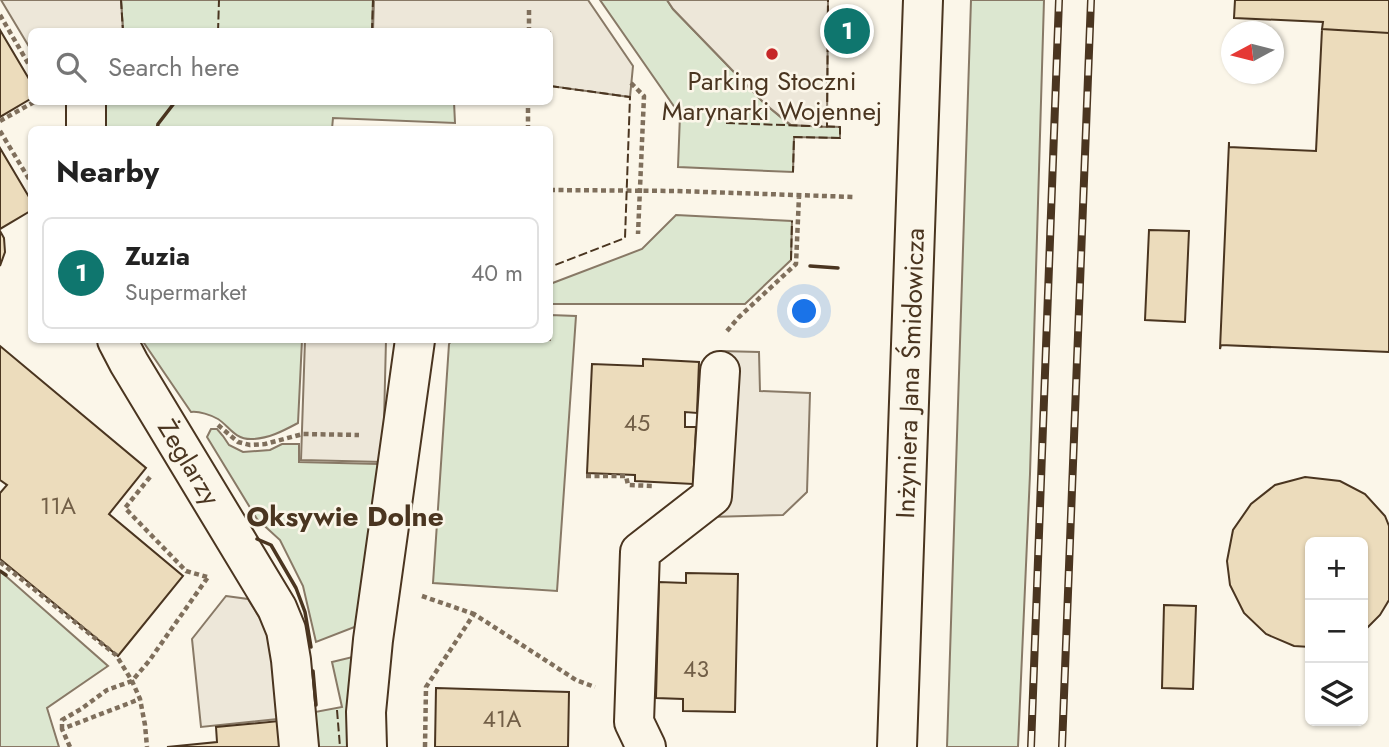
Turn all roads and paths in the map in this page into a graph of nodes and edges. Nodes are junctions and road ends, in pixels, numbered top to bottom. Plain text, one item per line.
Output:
1 (923, 0) edge
2 (529, 7) dead end
3 (0, 15) edge
4 (529, 28) edge
5 (28, 63) edge
6 (631, 83) dead end
7 (29, 105) edge
8 (86, 105) edge
9 (528, 105) edge
10 (0, 121) edge
11 (86, 126) edge
12 (528, 126) edge
13 (0, 131) edge
14 (28, 177) edge
15 (553, 190) edge
16 (640, 191) junction
17 (799, 196) junction
18 (854, 197) dead end
19 (638, 234) dead end
20 (739, 317) dead end
21 (119, 343) edge
22 (415, 343) edge
23 (720, 371) dead end
24 (153, 403) junction
25 (402, 436) junction
26 (156, 470) dead end
27 (586, 476) dead end
28 (626, 476) dead end
29 (0, 562) edge
30 (208, 577) junction
31 (218, 579) dead end
32 (415, 594) dead end
33 (474, 614) junction
34 (576, 680) dead end
35 (132, 681) junction
36 (140, 699) junction
37 (62, 729) junction
38 (70, 747) edge
39 (147, 747) edge
40 (299, 747) edge
41 (367, 747) edge
42 (425, 747) edge
43 (646, 747) edge
44 (897, 747) edge

1 - 44 street, Inżyniera Jana Śmidowicza
2 - 4 path
3 - 5 path
6 - 16 path
7 - 10 path
8 - 11 street
9 - 12 path
13 - 14 path
15 - 16 path
16 - 17 path
16 - 19 path
17 - 18 path
17 - 20 path
21 - 24 street, Żeglarzy
22 - 25 street
23 - 43 street
24 - 25 path
24 - 40 street, Żeglarzy
25 - 41 street
26 - 30 path
27 - 28 path
29 - 35 path
30 - 31 path
30 - 35 path
32 - 33 path
33 - 34 path
33 - 42 path
35 - 36 path
35 - 37 path
36 - 37 path
36 - 39 path
37 - 38 path

